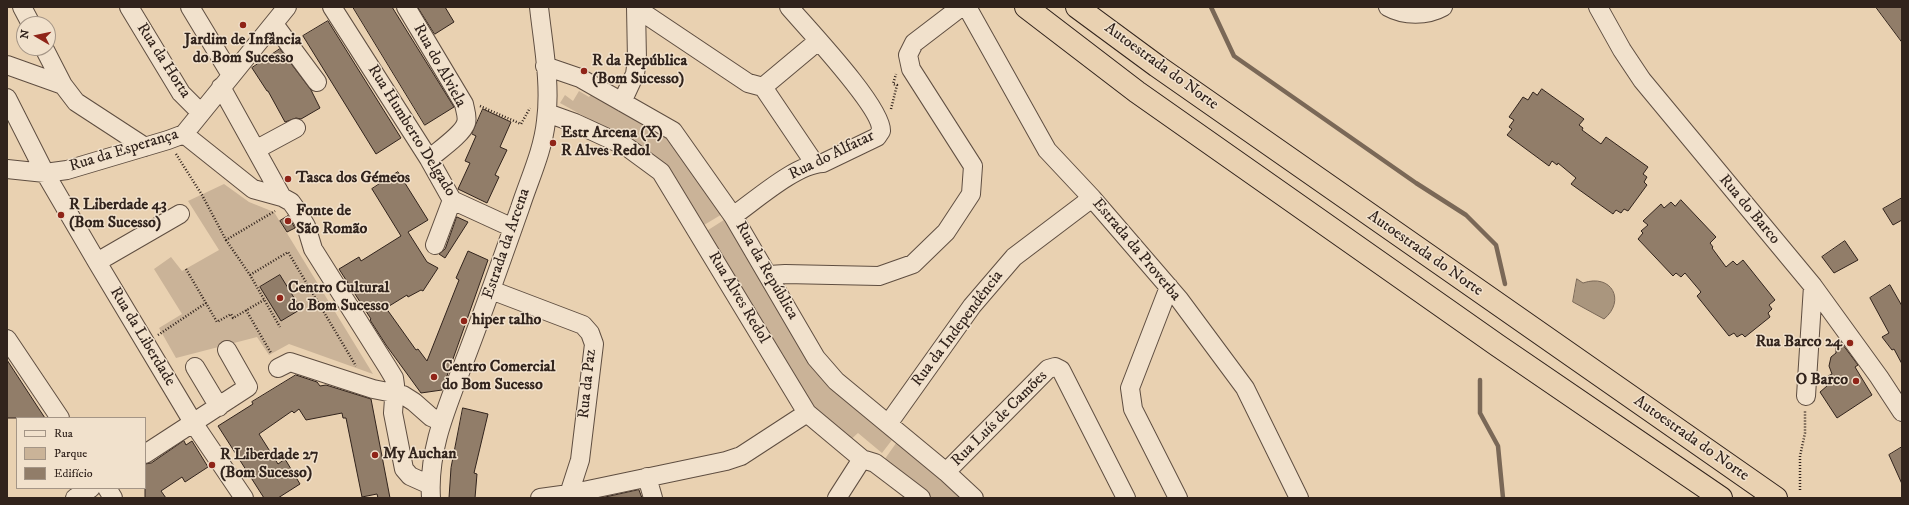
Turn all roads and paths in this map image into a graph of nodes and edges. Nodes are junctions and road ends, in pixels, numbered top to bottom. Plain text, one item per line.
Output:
1 (22, 7) edge
2 (129, 7) edge
3 (190, 7) edge
4 (287, 7) edge
5 (332, 7) edge
6 (406, 7) edge
7 (539, 7) edge
8 (636, 7) edge
9 (789, 7) edge
10 (961, 7) edge
11 (967, 7) edge
12 (1026, 7) edge
13 (1077, 7) edge
14 (1388, 7) edge
15 (1443, 7) edge
16 (1598, 7) edge
17 (27, 16) edge
18 (274, 24) junction
19 (818, 41) junction
20 (48, 56) edge
21 (7, 65) edge
22 (545, 66) junction
23 (898, 67) dead end
24 (226, 81) junction
25 (317, 82) dead end
26 (63, 85) junction
27 (763, 87) junction
28 (7, 98) edge
29 (622, 102) junction
30 (464, 104) junction
31 (547, 106) junction
32 (890, 110) dead end
33 (200, 112) junction
34 (296, 128) dead end
35 (176, 137) junction
36 (146, 147) junction
37 (256, 149) junction
38 (429, 159) junction
39 (815, 164) junction
40 (7, 169) edge
41 (45, 173) junction
42 (284, 198) junction
43 (1092, 198) junction
44 (452, 200) junction
45 (180, 214) dead end
46 (733, 216) junction
47 (513, 228) junction
48 (226, 240) junction
49 (435, 245) dead end
50 (97, 262) junction
51 (186, 269) dead end
52 (250, 275) junction
53 (769, 276) junction
54 (1813, 286) junction
55 (1169, 287) junction
56 (491, 290) junction
57 (264, 300) junction
58 (206, 303) junction
59 (246, 310) junction
60 (280, 327) dead end
61 (7, 339) edge
62 (146, 344) junction
63 (227, 350) dead end
64 (195, 367) dead end
65 (279, 368) joint
66 (351, 382) junction
67 (394, 393) junction
68 (1806, 396) joint
69 (219, 407) junction
70 (1902, 412) edge
71 (807, 413) junction
72 (59, 417) edge
73 (442, 422) junction
74 (194, 424) junction
75 (888, 424) junction
76 (146, 453) edge
77 (862, 459) junction
78 (946, 472) junction
79 (647, 477) junction
80 (89, 489) edge
81 (108, 489) edge
82 (1800, 490) dead end
83 (430, 492) edge
84 (569, 496) edge
85 (75, 498) edge
86 (113, 498) edge
87 (244, 498) edge
88 (540, 498) edge
89 (653, 498) edge
90 (837, 498) edge
91 (921, 498) edge
92 (974, 498) edge
93 (1126, 498) edge
94 (1178, 498) edge
95 (1298, 498) edge
96 (1721, 498) edge
97 (1776, 498) edge

1 - 17 street
2 - 33 street, Rua da Horta
3 - 24 street
4 - 18 street, Rua da Esperança
5 - 38 street, Rua Humberto Delgado
6 - 30 street, Rua do Alviela
7 - 22 street, Estrada da Arcena
8 - 27 street
8 - 29 street
9 - 19 street, Rua do Alfatar
10 - 53 street
11 - 43 street, Estrada da Proverba
12 - 96 highway, Autoestrada do Norte
13 - 97 highway, Autoestrada do Norte
14 - 15 street
16 - 54 street, Rua do Barco
18 - 24 street, Rua da Esperança
18 - 25 street
19 - 27 street
19 - 39 street, Rua do Alfatar
20 - 26 street
21 - 26 street
22 - 29 street, Rua da República
22 - 31 street, Estrada da Arcena
23 - 32 path
24 - 33 street, Rua da Esperança
24 - 37 street
26 - 36 street
27 - 39 street
28 - 41 street, Rua da Liberdade
29 - 46 street, Rua da República
30 - 31 path
30 - 38 street, Rua do Alviela
31 - 47 street, Estrada da Arcena
31 - 71 street, Rua Alves Redol
33 - 35 street, Rua da Esperança
34 - 37 street
35 - 36 street, Rua da Esperança
35 - 42 street
35 - 48 path
36 - 41 street, Rua da Esperança
37 - 42 street
38 - 44 street, Rua Humberto Delgado
39 - 46 street, Rua do Alfatar
40 - 41 street, Rua da Esperança
41 - 50 street, Rua da Liberdade
42 - 48 path
42 - 67 street
43 - 55 street, Estrada da Proverba
43 - 75 street, Rua da Independência
44 - 47 street, Rua Humberto Delgado
44 - 49 street
45 - 50 street
46 - 53 street, Rua da República
47 - 56 street, Estrada da Arcena
48 - 52 path
50 - 62 street, Rua da Liberdade
51 - 58 path
52 - 57 path
52 - 66 path
53 - 75 street, Rua da República
54 - 68 street
54 - 70 street, Rua do Barco
55 - 94 street
55 - 95 street, Estrada da Proverba
56 - 73 street, Estrada da Arcena
56 - 84 street, Rua da Paz
57 - 59 path
57 - 60 path
58 - 59 path
58 - 62 path
59 - 65 path
61 - 72 street
62 - 74 street, Rua da Liberdade
63 - 69 street
64 - 69 street
65 - 66 street
66 - 67 street
67 - 73 street
67 - 83 street
68 - 82 path
69 - 74 street
71 - 77 street, Rua Alves Redol
71 - 79 street
73 - 83 street, Estrada da Arcena
74 - 76 street
74 - 87 street, Rua da Liberdade
75 - 78 street, Rua da República
77 - 90 street
77 - 91 street, Rua Alves Redol
78 - 92 street, Rua da República
78 - 93 street, Rua Luís de Camões
79 - 84 street
79 - 89 street
80 - 85 street
81 - 86 street
84 - 88 street

